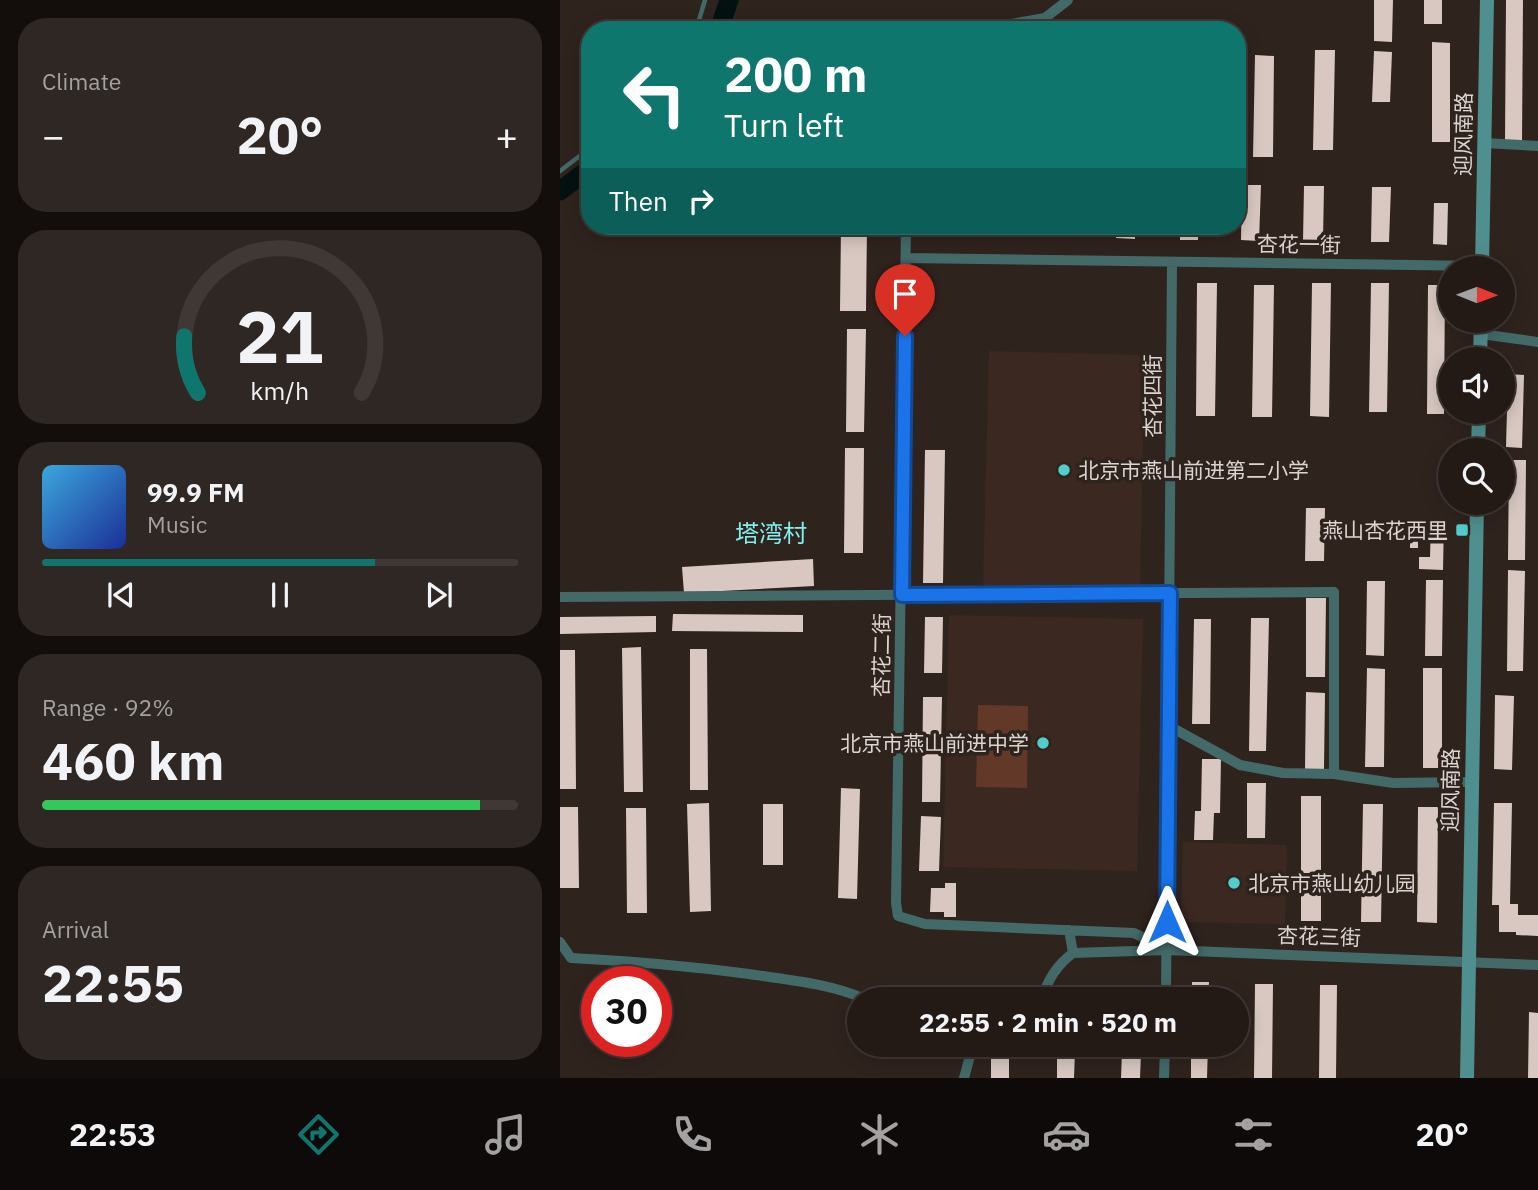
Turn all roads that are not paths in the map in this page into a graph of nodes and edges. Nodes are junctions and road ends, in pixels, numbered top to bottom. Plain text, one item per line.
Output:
1 (705, 0) edge
2 (1068, 0) edge
3 (1487, 0) edge
4 (699, 21) edge
5 (1028, 21) edge
6 (1484, 143) junction
7 (1538, 146) edge
8 (581, 155) edge
9 (560, 171) edge
10 (906, 235) edge
11 (1482, 256) edge
12 (906, 258) junction
13 (1172, 262) junction
14 (1438, 266) edge
15 (1504, 333) edge
16 (1538, 342) edge
17 (1477, 515) edge
18 (1170, 593) junction
19 (902, 595) junction
20 (560, 597) edge
21 (1169, 726) junction
22 (1334, 774) junction
23 (1470, 782) junction
24 (898, 916) joint
25 (1069, 930) junction
26 (560, 942) edge
27 (1167, 950) junction
28 (1073, 953) junction
29 (1470, 960) junction
30 (1538, 965) edge
31 (1046, 987) edge
32 (1166, 987) edge
33 (847, 992) edge
34 (970, 1057) edge
35 (1165, 1057) edge
36 (964, 1078) edge
37 (1164, 1078) edge
38 (1466, 1078) edge

1 - 4 lane
2 - 5 street
3 - 6 street, 迎风南路
6 - 7 street
6 - 11 street, 迎风南路
8 - 9 lane
10 - 12 street, 杏花二街
12 - 13 street, 杏花一街
12 - 19 street, 杏花二街
13 - 14 street, 杏花一街
13 - 18 street, 杏花四街
15 - 16 street
17 - 23 street, 迎风南路
18 - 19 street
18 - 21 street, 杏花四街
18 - 22 street
19 - 20 street
19 - 24 street, 杏花二街
21 - 22 street
21 - 27 street, 杏花四街
22 - 23 street
23 - 29 street, 迎风南路
24 - 25 street, 杏花三街
25 - 27 street, 杏花三街
25 - 28 street
26 - 33 street
27 - 28 street, 杏花三街
27 - 29 street, 杏花三街
27 - 32 street, 杏花四街
28 - 31 street
29 - 30 street, 杏花三街
29 - 38 street, 迎风南路
34 - 36 street
35 - 37 street

